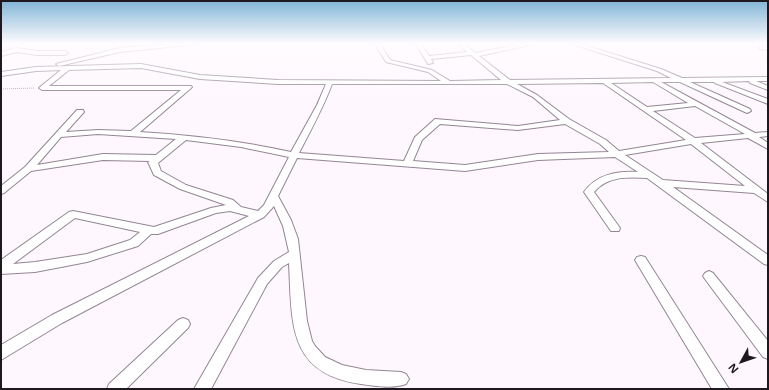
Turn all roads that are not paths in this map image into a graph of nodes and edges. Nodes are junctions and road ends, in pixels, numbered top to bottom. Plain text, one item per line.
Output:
1 (65, 62) edge
2 (392, 62) edge
3 (429, 62) edge
4 (483, 62) edge
5 (634, 62) edge
6 (68, 68) junction
7 (36, 69) junction
8 (1, 74) edge
9 (436, 74) junction
10 (200, 77) junction
11 (768, 79) edge
12 (711, 80) junction
13 (747, 80) junction
14 (506, 81) junction
15 (604, 81) junction
16 (680, 81) junction
17 (330, 82) junction
18 (656, 82) junction
19 (448, 83) junction
20 (188, 88) junction
21 (768, 88) edge
22 (768, 102) edge
23 (696, 104) junction
24 (647, 109) junction
25 (747, 111) dead end
26 (80, 112) dead end
27 (566, 121) junction
28 (134, 133) junction
29 (768, 134) edge
30 (59, 135) junction
31 (752, 135) junction
32 (184, 137) junction
33 (693, 141) junction
34 (768, 146) edge
35 (617, 154) junction
36 (294, 155) junction
37 (157, 158) junction
38 (407, 164) junction
39 (28, 169) junction
40 (647, 175) junction
41 (661, 184) junction
42 (2, 189) edge
43 (757, 190) junction
44 (768, 190) edge
45 (273, 196) junction
46 (768, 199) edge
47 (237, 209) junction
48 (260, 215) junction
49 (615, 228) dead end
50 (148, 231) junction
51 (294, 254) junction
52 (641, 260) dead end
53 (768, 261) edge
54 (1, 268) edge
55 (709, 276) dead end
56 (183, 324) dead end
57 (768, 352) edge
58 (1, 353) edge
59 (401, 379) dead end
60 (115, 389) edge
61 (202, 389) edge
62 (721, 389) edge

1 - 7 street
2 - 9 street
3 - 9 street
4 - 14 street
5 - 16 street
6 - 7 street
6 - 10 street
6 - 20 street
7 - 8 street
9 - 19 street
10 - 17 street
10 - 20 street
11 - 13 street
12 - 13 street
12 - 16 street
12 - 22 street
13 - 21 street
14 - 15 street
14 - 19 street
14 - 27 street
15 - 18 street
15 - 24 street
16 - 18 street
16 - 25 street
17 - 19 street
17 - 36 street
18 - 23 street
20 - 28 street
23 - 24 street
23 - 31 street
24 - 33 street
26 - 30 street
27 - 35 street
27 - 38 street
28 - 30 street
28 - 32 street
29 - 31 street
30 - 39 street
31 - 33 street
31 - 34 street
32 - 36 street
32 - 37 street
33 - 35 street
33 - 43 street
35 - 38 street
35 - 40 street
36 - 38 street
36 - 45 street
37 - 39 street
37 - 47 street
39 - 42 street
40 - 41 street
40 - 49 street
41 - 43 street
41 - 53 street
43 - 44 street
43 - 46 street
45 - 48 street
45 - 51 street
47 - 48 street
47 - 50 street
48 - 58 street
50 - 54 street
50 - 54 street
51 - 59 street
51 - 61 street
52 - 62 street
55 - 57 street
56 - 60 street

